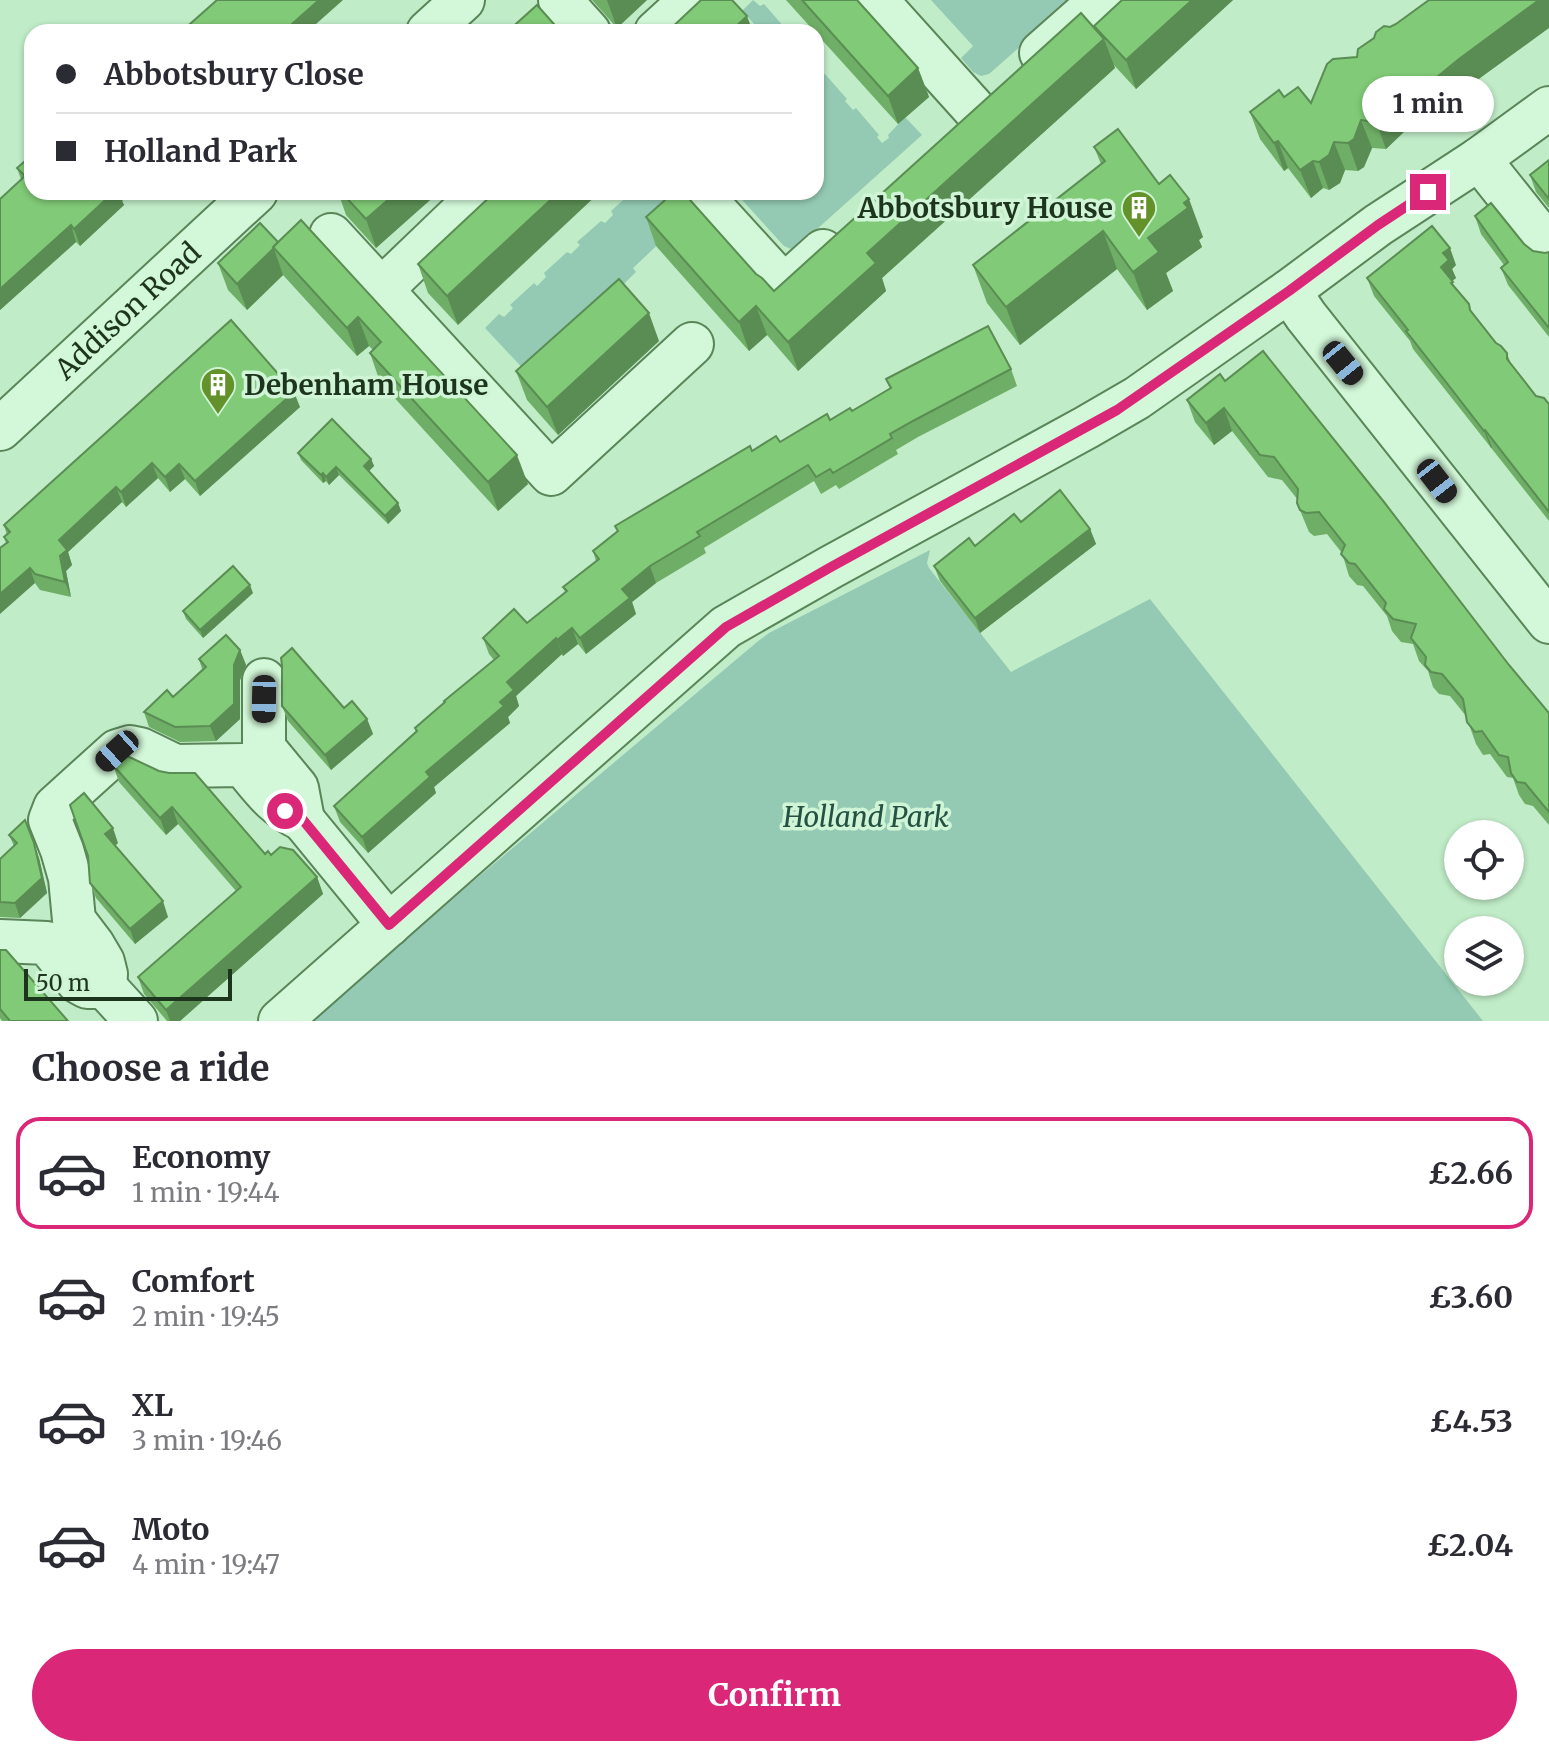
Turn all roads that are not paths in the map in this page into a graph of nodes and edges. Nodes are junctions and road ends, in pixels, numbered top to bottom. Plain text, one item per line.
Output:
1 (463, 0) edge
2 (560, 0) edge
3 (691, 0) edge
4 (876, 0) edge
5 (1101, 0) edge
6 (437, 24) edge
7 (582, 24) edge
8 (665, 24) edge
9 (1549, 108) edge
10 (1479, 159) junction
11 (247, 200) edge
12 (475, 200) edge
13 (710, 205) dead end
14 (850, 226) edge
15 (331, 235) dead end
16 (1549, 247) edge
17 (382, 289) junction
18 (1289, 291) junction
19 (692, 344) dead end
20 (0, 429) edge
21 (1549, 622) edge
22 (264, 680) dead end
23 (253, 757) junction
24 (389, 925) junction
25 (61, 931) junction
26 (0, 941) edge
27 (136, 1021) edge
28 (280, 1021) edge

1 - 6 street
2 - 7 street
3 - 8 street
4 - 5 street
9 - 10 street
10 - 16 street
10 - 18 street
11 - 20 street, Addison Road
12 - 17 street
13 - 14 street
15 - 17 street
17 - 19 street
18 - 21 street
18 - 24 street
22 - 23 street
23 - 24 street
23 - 25 street
24 - 28 street
25 - 26 street
25 - 27 street

